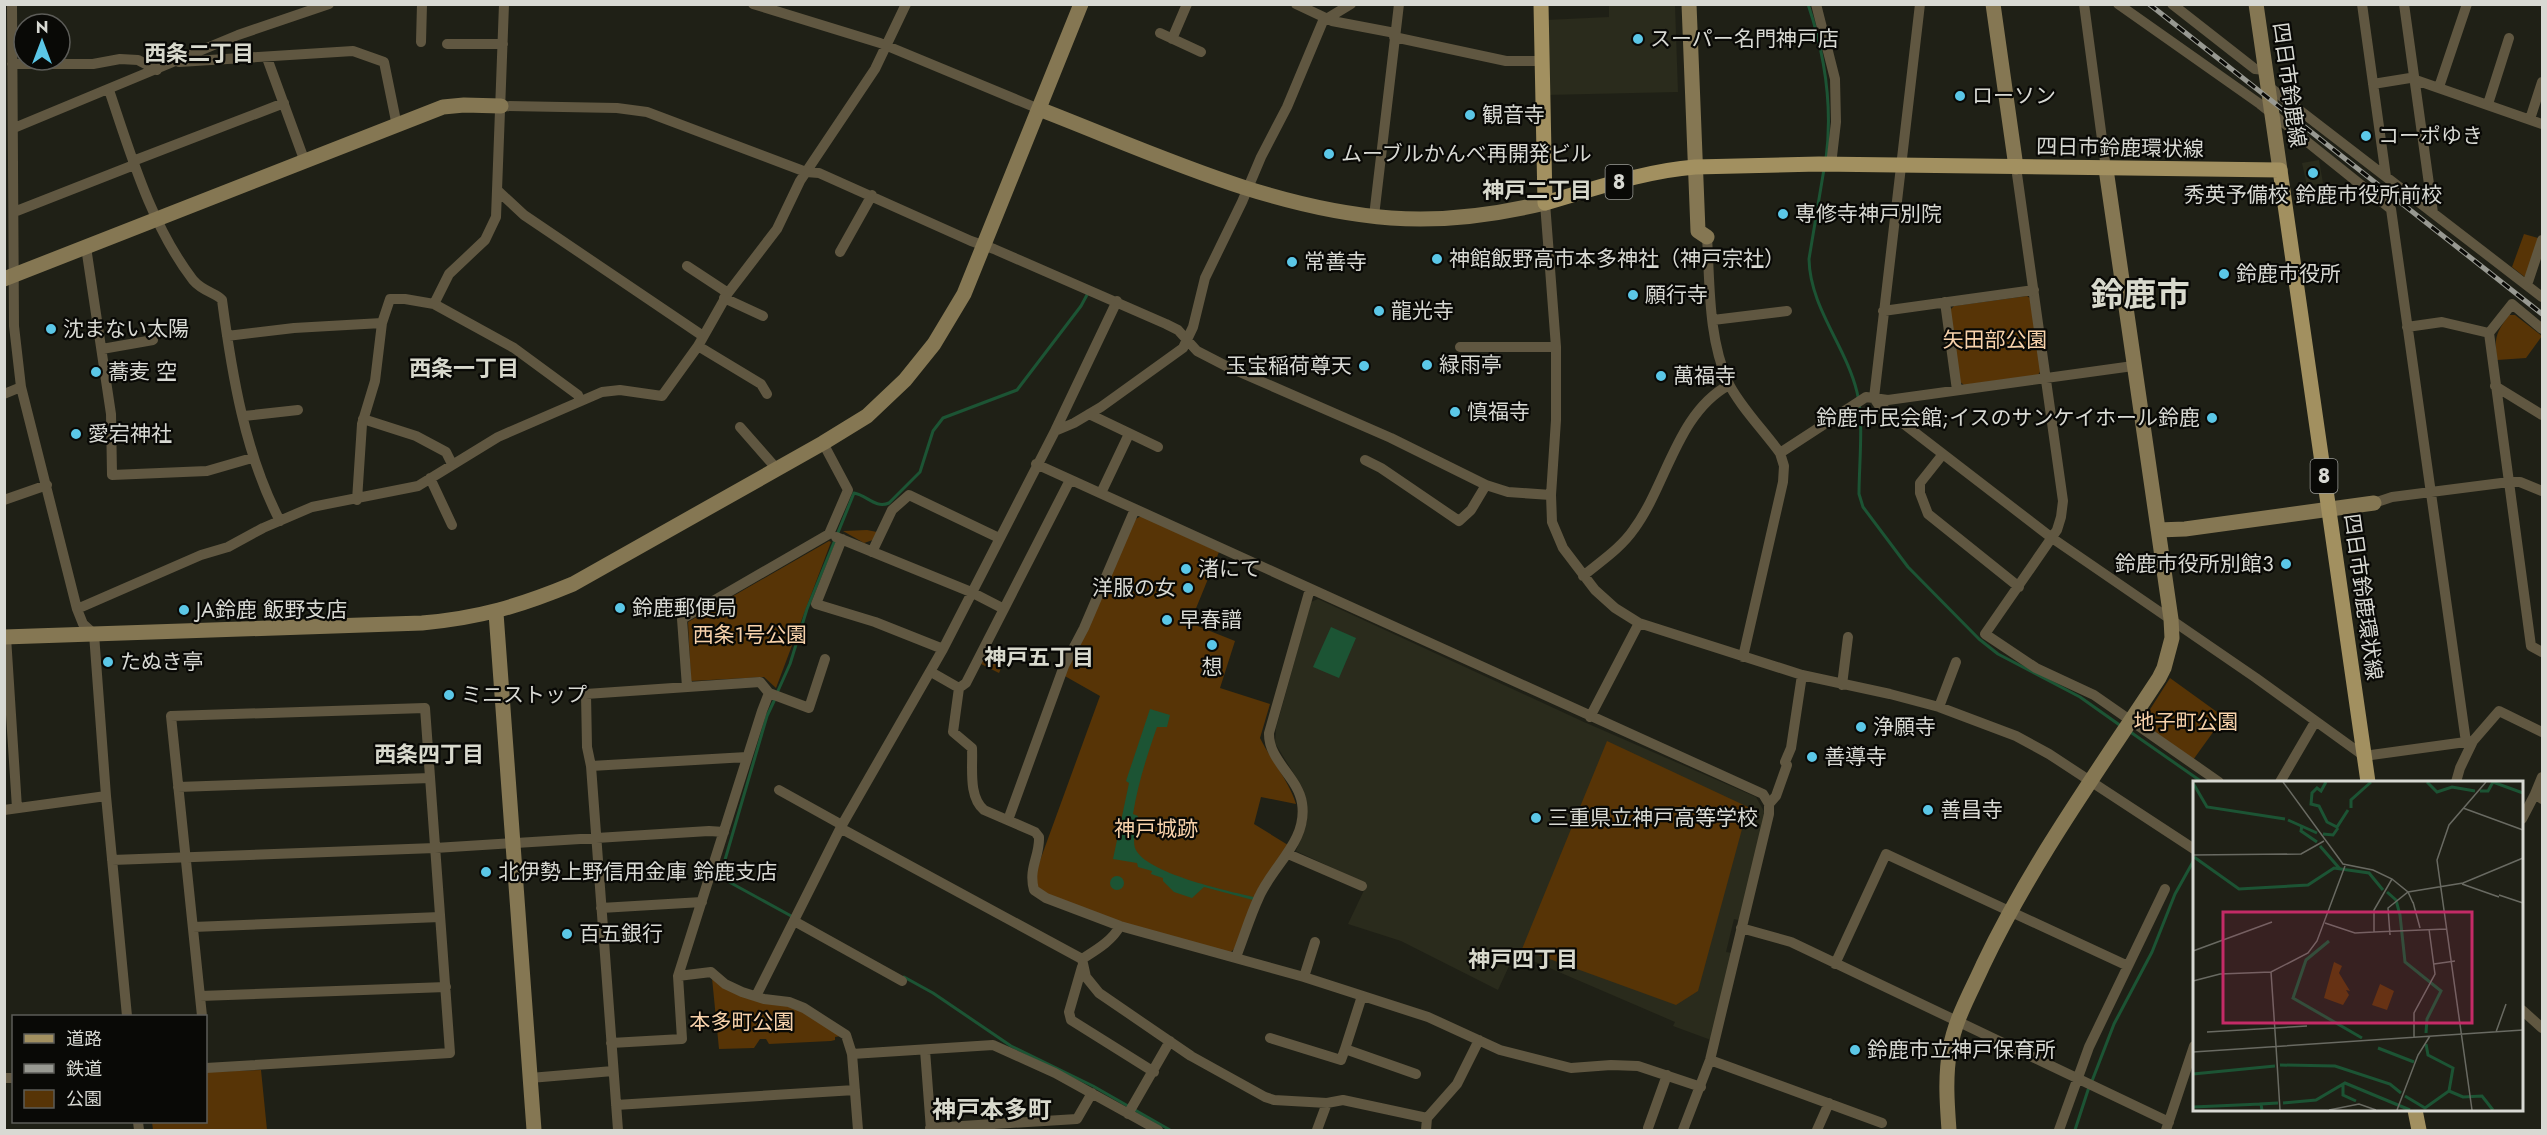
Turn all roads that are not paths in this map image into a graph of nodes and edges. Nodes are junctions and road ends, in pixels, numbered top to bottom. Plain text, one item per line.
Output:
1 (12, 4) edge
2 (329, 4) edge
3 (422, 4) edge
4 (504, 4) edge
5 (753, 4) edge
6 (906, 4) edge
7 (1081, 4) edge
8 (1187, 4) edge
9 (1296, 4) edge
10 (1351, 4) edge
11 (1399, 4) edge
12 (1541, 4) edge
13 (1689, 4) edge
14 (1816, 4) edge
15 (1920, 4) edge
16 (1993, 4) edge
17 (2084, 4) edge
18 (2118, 4) edge
19 (2172, 4) edge
20 (2189, 4) edge
21 (2256, 4) edge
22 (2362, 4) edge
23 (2404, 4) edge
24 (2468, 4) edge
25 (2188, 18) junction
26 (1326, 19) junction
27 (1160, 33) dead end
28 (1394, 35) junction
29 (2509, 38) dead end
30 (1172, 39) junction
31 (421, 42) dead end
32 (447, 44) dead end
33 (503, 45) junction
34 (886, 46) junction
35 (1201, 52) dead end
36 (267, 58) junction
37 (1542, 61) junction
38 (177, 62) junction
39 (10, 65) edge
40 (157, 70) junction
41 (2265, 70) junction
42 (2414, 79) junction
43 (2542, 82) edge
44 (2373, 84) junction
45 (2268, 86) junction
46 (2439, 87) junction
47 (109, 90) junction
48 (284, 103) junction
49 (2488, 104) junction
50 (501, 106) junction
51 (1039, 109) junction
52 (2272, 114) junction
53 (2530, 119) junction
54 (2542, 124) edge
55 (397, 126) junction
56 (14, 128) junction
57 (9, 142) edge
58 (305, 162) junction
59 (134, 163) junction
60 (1827, 165) junction
61 (1900, 166) junction
62 (1695, 167) junction
63 (2016, 167) junction
64 (2106, 169) junction
65 (2280, 170) junction
66 (806, 172) junction
67 (2386, 177) junction
68 (1248, 188) junction
69 (497, 190) junction
70 (872, 195) junction
71 (1545, 203) junction
72 (14, 212) junction
73 (2433, 213) junction
74 (1374, 216) junction
75 (157, 220) junction
76 (1707, 237) joint
77 (2542, 240) edge
78 (984, 245) junction
79 (86, 247) junction
80 (840, 252) dead end
81 (687, 266) dead end
82 (10, 277) edge
83 (2527, 285) junction
84 (2034, 290) junction
85 (726, 296) junction
86 (2542, 297) edge
87 (1117, 301) junction
88 (1945, 302) junction
89 (434, 304) junction
90 (1787, 311) dead end
91 (1883, 311) junction
92 (763, 316) dead end
93 (1713, 320) junction
94 (382, 323) junction
95 (2407, 327) junction
96 (2542, 329) edge
97 (2489, 333) junction
98 (227, 336) junction
99 (153, 340) dead end
100 (701, 341) junction
101 (1186, 341) junction
102 (1460, 347) dead end
103 (1556, 347) junction
104 (102, 349) junction
105 (2133, 366) junction
106 (2047, 378) junction
107 (1729, 385) junction
108 (2495, 386) junction
109 (21, 387) junction
110 (1957, 390) junction
111 (4, 394) edge
112 (767, 394) dead end
113 (1869, 398) junction
114 (580, 401) junction
115 (298, 410) dead end
116 (1089, 414) junction
117 (2542, 415) edge
118 (244, 416) junction
119 (363, 419) junction
120 (740, 427) dead end
121 (1055, 430) junction
122 (1129, 434) junction
123 (823, 443) junction
124 (1158, 447) dead end
125 (1780, 453) junction
126 (1943, 454) junction
127 (252, 458) junction
128 (1365, 460) dead end
129 (452, 464) junction
130 (1036, 464) junction
131 (776, 468) junction
132 (430, 478) junction
133 (1070, 480) junction
134 (2509, 482) junction
135 (47, 485) junction
136 (1486, 485) junction
137 (2542, 491) edge
138 (2431, 492) junction
139 (1101, 493) junction
140 (1551, 495) junction
141 (4, 500) edge
142 (357, 500) junction
143 (2374, 503) joint
144 (1135, 509) junction
145 (2329, 509) junction
146 (280, 521) junction
147 (452, 525) dead end
148 (2157, 530) junction
149 (829, 534) junction
150 (999, 538) junction
151 (2052, 538) junction
152 (842, 539) junction
153 (872, 552) junction
154 (1583, 576) junction
155 (2019, 587) junction
156 (1310, 589) junction
157 (971, 592) junction
158 (77, 609) junction
159 (1004, 609) junction
160 (496, 613) junction
161 (2171, 619) junction
162 (1639, 623) junction
163 (94, 634) junction
164 (5, 637) edge
165 (1848, 637) dead end
166 (943, 650) junction
167 (2542, 652) edge
168 (1743, 657) junction
169 (825, 659) dead end
170 (1956, 662) dead end
171 (932, 672) junction
172 (1802, 675) junction
173 (1842, 685) junction
174 (687, 687) junction
175 (959, 688) junction
176 (769, 693) junction
177 (1939, 707) junction
178 (1590, 717) junction
179 (2315, 722) junction
180 (2128, 727) junction
181 (8, 731) edge
182 (2542, 732) edge
183 (2470, 741) junction
184 (2364, 756) junction
185 (747, 758) junction
186 (591, 766) junction
187 (2542, 777) edge
188 (430, 778) junction
189 (2216, 781) edge
190 (2281, 781) edge
191 (2368, 781) edge
192 (2457, 781) edge
193 (2091, 782) junction
194 (178, 787) junction
195 (779, 790) dead end
196 (106, 796) junction
197 (2539, 796) edge
198 (1769, 804) junction
199 (17, 808) junction
200 (4, 810) edge
201 (2523, 818) edge
202 (1008, 820) junction
203 (842, 827) junction
204 (724, 832) junction
205 (596, 838) junction
206 (513, 843) junction
207 (435, 848) junction
208 (2193, 848) edge
209 (1288, 854) junction
210 (186, 858) junction
211 (112, 860) junction
212 (1362, 886) dead end
213 (2165, 889) dead end
214 (702, 902) junction
215 (602, 908) junction
216 (2008, 912) junction
217 (440, 917) junction
218 (795, 918) junction
219 (1120, 926) junction
220 (193, 927) junction
221 (1741, 927) junction
222 (1315, 942) dead end
223 (1236, 957) junction
224 (1082, 963) junction
225 (1835, 964) junction
226 (2128, 966) junction
227 (678, 976) junction
228 (1304, 976) junction
229 (902, 981) dead end
230 (446, 987) junction
231 (200, 996) junction
232 (756, 996) junction
233 (1362, 996) junction
234 (2523, 1011) edge
235 (127, 1015) edge
236 (202, 1015) edge
237 (1958, 1021) junction
238 (2542, 1028) edge
239 (1270, 1038) dead end
240 (1479, 1040) junction
241 (1170, 1041) junction
242 (611, 1043) junction
243 (1345, 1049) junction
244 (2193, 1049) edge
245 (924, 1050) junction
246 (852, 1054) junction
247 (1710, 1060) junction
248 (207, 1068) edge
249 (613, 1071) junction
250 (1154, 1072) junction
251 (1416, 1074) dead end
252 (1667, 1075) junction
253 (530, 1078) junction
254 (2080, 1078) junction
255 (1701, 1087) junction
256 (855, 1090) junction
257 (1092, 1093) junction
258 (1328, 1103) junction
259 (1829, 1103) junction
260 (616, 1105) junction
261 (1130, 1110) junction
262 (2415, 1111) edge
263 (1427, 1118) junction
264 (1882, 1123) dead end
265 (2167, 1126) edge
266 (1648, 1128) dead end
267 (931, 1129) edge
268 (534, 1131) edge
269 (618, 1131) edge
270 (858, 1131) edge
271 (1158, 1131) edge
272 (1317, 1131) edge
273 (1425, 1131) edge
274 (1683, 1131) edge
275 (1817, 1131) edge
276 (1949, 1131) edge
277 (2059, 1131) edge
278 (2419, 1131) edge

1 - 39 street
2 - 38 street
3 - 31 street
4 - 33 street
5 - 34 street
6 - 34 street
7 - 51 street
8 - 30 street
9 - 26 street
10 - 26 street
11 - 28 street
12 - 37 main road
13 - 62 street
14 - 60 street
15 - 61 street
16 - 63 street
17 - 64 street
18 - 52 street
19 - 25 street
20 - 25 street
21 - 41 street, 四日市鈴鹿線
22 - 44 street
23 - 42 street
24 - 46 street
25 - 41 street
26 - 28 street
26 - 68 street
27 - 30 street
28 - 37 street
28 - 74 street
29 - 49 street
30 - 35 street
32 - 33 street
33 - 50 street
34 - 51 street
34 - 66 street
36 - 38 street
36 - 48 street
36 - 55 street
37 - 71 main road
38 - 40 street
39 - 40 street
39 - 56 street
40 - 47 street
41 - 45 street, 四日市鈴鹿線
42 - 44 street
42 - 46 street
42 - 73 street
43 - 53 street
44 - 67 street
45 - 52 street, 四日市鈴鹿線
45 - 67 street
46 - 49 street
47 - 56 street
47 - 59 street
48 - 58 street
48 - 59 street
49 - 53 street
50 - 55 street
50 - 66 street
50 - 69 street
51 - 68 street
51 - 78 street
52 - 65 street, 四日市鈴鹿線
52 - 95 street
53 - 54 street
55 - 58 street
56 - 57 street
57 - 72 street
58 - 75 street
59 - 72 street
59 - 75 street
60 - 61 main road, 四日市鈴鹿環状線 / 8
60 - 62 main road, 四日市鈴鹿環状線 / 8
61 - 63 main road, 四日市鈴鹿環状線 / 8
61 - 91 street
62 - 71 main road, 四日市鈴鹿環状線 / 8
62 - 76 street
63 - 64 main road, 四日市鈴鹿環状線 / 8
63 - 84 street
64 - 65 main road, 四日市鈴鹿環状線 / 8
64 - 105 street
65 - 145 main road, 四日市鈴鹿環状線 / 8
66 - 70 street
66 - 85 street
67 - 73 street
68 - 74 street
68 - 101 street
69 - 89 street
69 - 100 street
70 - 78 street
70 - 80 street
71 - 74 street
71 - 103 street
72 - 82 street
73 - 83 street
75 - 79 street
75 - 98 street
76 - 93 street
77 - 83 street
78 - 87 street
78 - 123 street
79 - 82 street
79 - 104 street
81 - 85 street
82 - 109 street
83 - 86 street
84 - 88 street
84 - 106 street
85 - 92 street
85 - 100 street
87 - 101 street
87 - 121 street
88 - 91 street
88 - 110 street
89 - 94 street
89 - 114 street
90 - 93 street
91 - 113 street
93 - 107 street
94 - 98 street
94 - 119 street
95 - 97 street
95 - 138 street
96 - 97 street
97 - 108 street
98 - 118 street
99 - 104 street
100 - 112 street
100 - 114 street
101 - 116 street
101 - 136 street
102 - 103 street
103 - 140 street
104 - 127 street
105 - 106 street
105 - 148 street
106 - 110 street
106 - 151 street
107 - 125 street
107 - 154 street
108 - 117 street
108 - 134 street
109 - 111 street
109 - 135 street
110 - 113 street
113 - 125 street
113 - 126 street
114 - 129 street
115 - 118 street
116 - 121 street
116 - 122 street
118 - 127 street
119 - 129 street
119 - 142 street
120 - 131 street
121 - 130 street
122 - 124 street
122 - 139 street
123 - 131 street
123 - 149 street
125 - 168 street
126 - 151 street
126 - 155 street
127 - 146 street
128 - 136 street
129 - 132 street
130 - 133 street
130 - 150 street
131 - 160 street
132 - 142 street
132 - 147 street
133 - 139 street
133 - 159 street
134 - 137 street
134 - 138 street
134 - 167 street
135 - 141 street
135 - 158 street
136 - 140 street
138 - 143 street
138 - 183 street
139 - 144 street
140 - 154 street
142 - 146 street
143 - 145 street
144 - 156 street
144 - 202 street
145 - 148 street
145 - 184 main road, 四日市鈴鹿環状線 / 8
146 - 158 street
148 - 161 street
149 - 152 street
149 - 174 street
150 - 153 street
150 - 157 street
151 - 155 street
151 - 161 street
152 - 153 street
152 - 166 street
153 - 157 street
154 - 162 street
155 - 180 street
156 - 178 street
156 - 209 street
157 - 159 street
157 - 166 street
158 - 163 street
159 - 175 street
160 - 163 street
160 - 206 street
161 - 179 street
161 - 180 street
162 - 168 street
162 - 178 street
163 - 164 street
163 - 196 street
164 - 181 street
165 - 173 street
166 - 171 street
168 - 172 street
169 - 176 street
170 - 177 street
171 - 175 street
171 - 203 street
172 - 173 street
172 - 198 street
173 - 177 street
174 - 176 street
174 - 186 street
175 - 202 street
176 - 185 street
177 - 193 street
178 - 198 street
179 - 184 street
179 - 190 street
180 - 189 street
180 - 193 street
181 - 199 street
182 - 183 street
183 - 184 street
183 - 192 street
184 - 191 main road, 四日市鈴鹿環状線 / 8
185 - 186 street
185 - 204 street
186 - 205 street
187 - 197 street
188 - 194 street
188 - 194 street
188 - 207 street
193 - 208 street
193 - 216 street
194 - 210 street
195 - 203 street
196 - 199 street
196 - 211 street
197 - 201 street
198 - 221 street
199 - 200 street
202 - 219 street
203 - 218 street
203 - 224 street
204 - 205 street
204 - 214 street
205 - 206 street
205 - 215 street
206 - 207 street
206 - 253 street
207 - 210 street
207 - 217 street
209 - 212 street
209 - 223 street
210 - 211 street
210 - 220 street
211 - 235 street
213 - 226 street
214 - 215 street
214 - 227 street
215 - 242 street
216 - 225 street
216 - 226 street
216 - 237 street
217 - 220 street
217 - 230 street
218 - 229 street
218 - 232 street
219 - 223 street
219 - 224 street
220 - 231 street
221 - 225 street
221 - 247 street
222 - 228 street
223 - 228 street
224 - 241 street
224 - 250 street
225 - 237 street
226 - 254 street
227 - 232 street
227 - 242 street
228 - 233 street
230 - 231 street
230 - 248 street
231 - 236 street
232 - 246 street
233 - 240 street
233 - 243 street
234 - 238 street
237 - 254 street
237 - 276 street
239 - 243 street
240 - 252 street
240 - 263 street
241 - 250 street
241 - 258 street
242 - 249 street
243 - 251 street
244 - 265 street
245 - 246 street
245 - 257 street
245 - 267 street
246 - 256 street
247 - 255 street
247 - 259 street
249 - 253 street
249 - 260 street
250 - 261 street
252 - 255 street
252 - 266 street
253 - 268 street
254 - 265 street
254 - 277 street
255 - 274 street
256 - 260 street
256 - 270 street
257 - 261 street
257 - 267 street
258 - 263 street
258 - 272 street
259 - 264 street
259 - 275 street
260 - 269 street
261 - 271 street
262 - 278 main road
263 - 273 street

